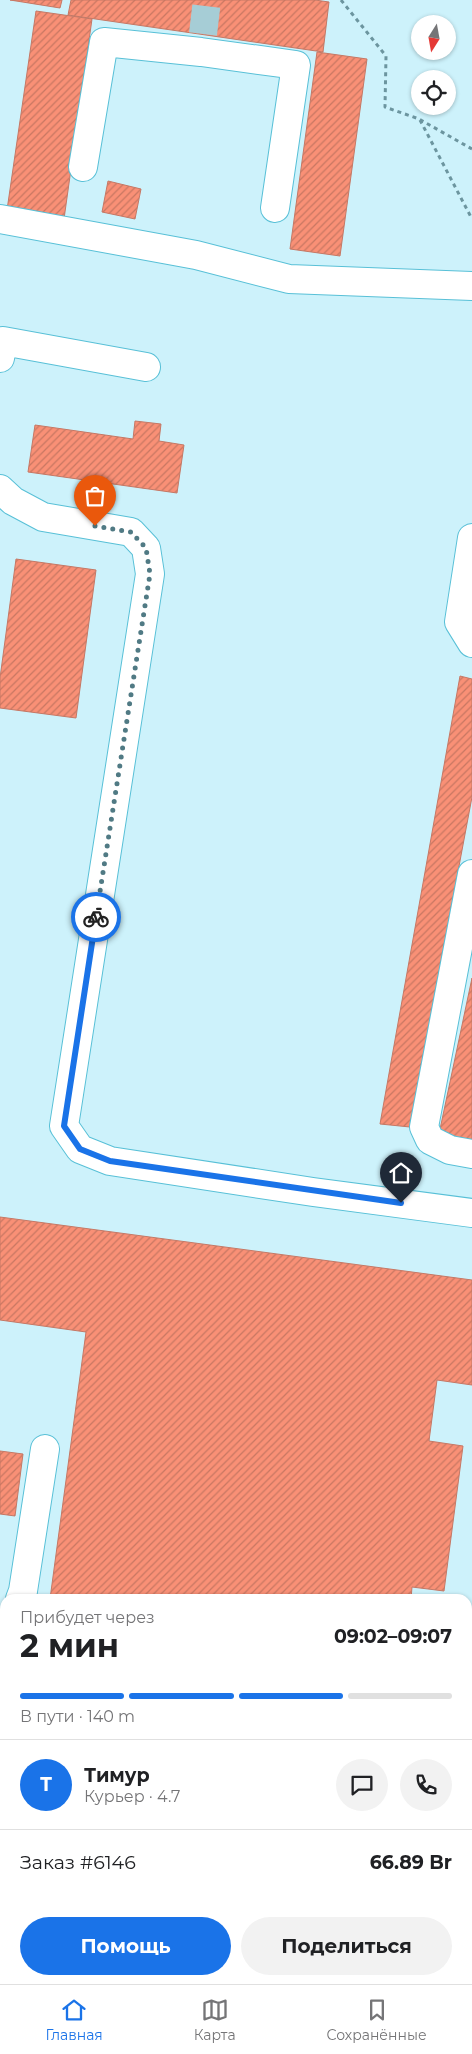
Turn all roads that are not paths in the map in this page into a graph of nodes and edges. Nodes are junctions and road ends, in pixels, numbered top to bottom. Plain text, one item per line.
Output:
1 (83, 167) dead end
2 (275, 208) dead end
3 (0, 219) edge
4 (472, 286) edge
5 (1, 346) edge
6 (146, 368) dead end
7 (0, 489) edge
8 (472, 538) edge
9 (472, 643) edge
10 (472, 874) edge
11 (472, 1154) edge
12 (472, 1212) edge
13 (45, 1449) dead end
14 (22, 1594) edge

1 - 2 lane
3 - 4 lane
5 - 6 lane
7 - 12 lane
8 - 9 lane
10 - 11 lane
13 - 14 lane

